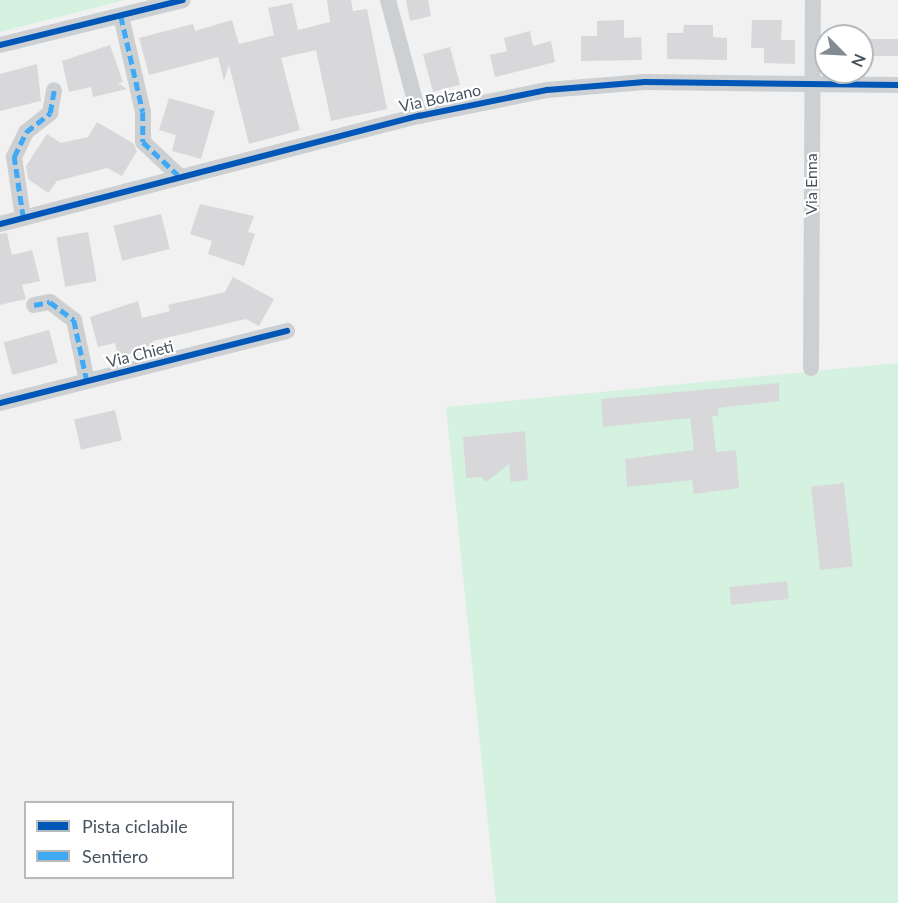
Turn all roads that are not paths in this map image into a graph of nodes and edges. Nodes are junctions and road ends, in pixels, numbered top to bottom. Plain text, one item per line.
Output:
1 (183, 0) edge
2 (388, 0) edge
3 (813, 0) edge
4 (121, 16) junction
5 (0, 45) edge
6 (812, 83) junction
7 (898, 85) edge
8 (54, 90) dead end
9 (419, 116) junction
10 (178, 175) junction
11 (23, 218) junction
12 (0, 224) edge
13 (34, 305) dead end
14 (287, 331) dead end
15 (811, 368) dead end
16 (87, 381) junction
17 (0, 403) edge

1 - 4 street
2 - 9 street
3 - 6 street, Via Enna
4 - 5 street
4 - 10 street
6 - 7 street, Via Bolzano
6 - 9 street, Via Bolzano
6 - 15 street, Via Enna
8 - 11 street
9 - 10 street, Via Bolzano
10 - 11 street, Via Bolzano
11 - 12 street, Via Bolzano
13 - 16 street
14 - 16 street, Via Chieti
16 - 17 street, Via Chieti

